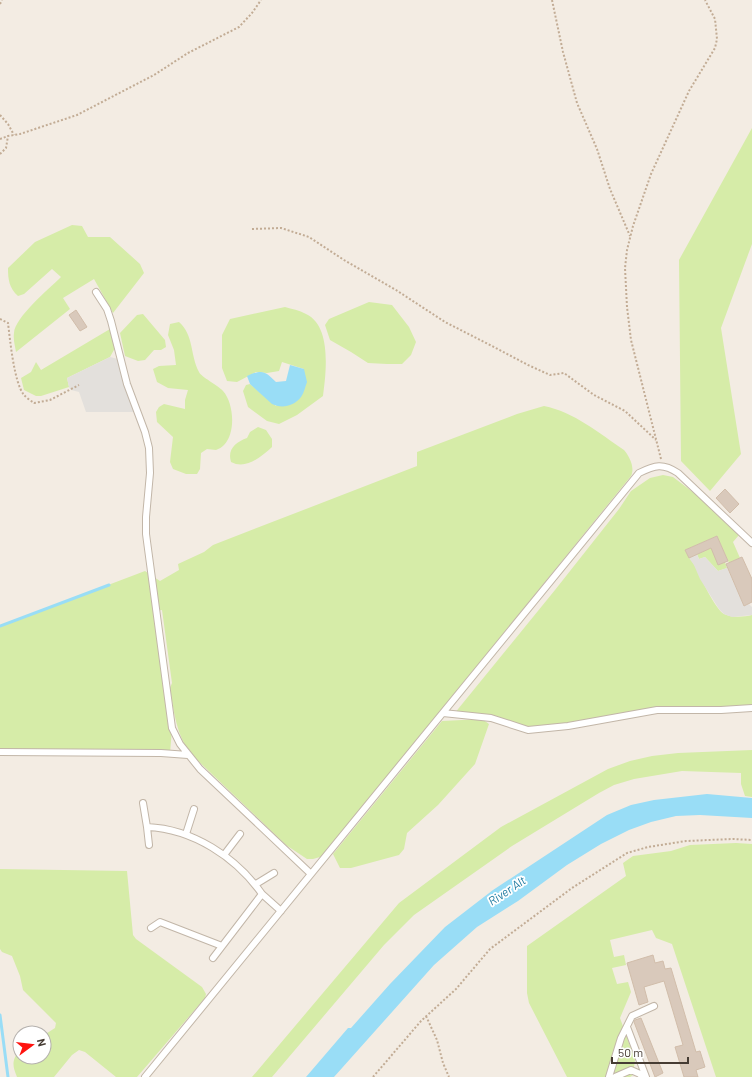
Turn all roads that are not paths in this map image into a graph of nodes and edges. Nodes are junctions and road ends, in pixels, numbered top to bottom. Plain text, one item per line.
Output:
1 (96, 292) dead end
2 (752, 543) edge
3 (752, 708) edge
4 (443, 713) junction
5 (0, 752) edge
6 (188, 755) junction
7 (144, 803) dead end
8 (194, 809) dead end
9 (147, 827) junction
10 (186, 834) junction
11 (240, 834) dead end
12 (148, 845) dead end
13 (224, 855) junction
14 (274, 873) dead end
15 (311, 874) junction
16 (256, 884) junction
17 (262, 894) junction
18 (281, 911) junction
19 (151, 928) dead end
20 (222, 946) junction
21 (213, 958) dead end
22 (654, 1006) dead end
23 (627, 1027) junction
24 (145, 1077) edge
25 (609, 1077) edge
26 (614, 1077) edge
27 (642, 1077) edge
28 (646, 1077) edge

1 - 6 lane
2 - 4 lane
3 - 4 lane
4 - 15 lane
5 - 6 lane
6 - 15 lane
7 - 9 lane
8 - 10 lane
9 - 10 lane
9 - 12 lane
10 - 13 lane
11 - 13 lane
13 - 16 lane
14 - 16 lane
15 - 18 lane
16 - 17 lane
17 - 18 lane
17 - 20 lane
18 - 24 lane
19 - 20 lane
20 - 21 lane
22 - 23 lane
23 - 25 lane
23 - 28 lane
26 - 27 lane

